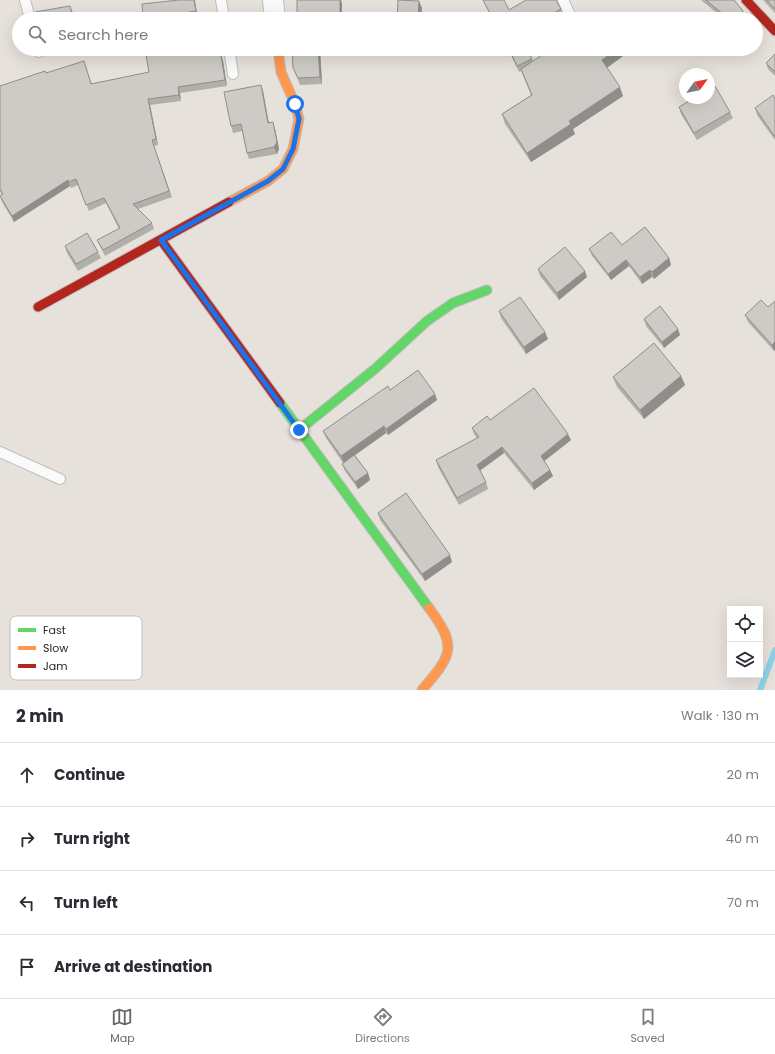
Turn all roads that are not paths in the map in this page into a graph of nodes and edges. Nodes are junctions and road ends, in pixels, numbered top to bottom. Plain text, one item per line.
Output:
1 (25, 0) edge
2 (221, 0) edge
3 (273, 0) edge
4 (563, 0) edge
5 (746, 0) edge
6 (28, 12) edge
7 (223, 12) edge
8 (274, 12) edge
9 (569, 12) edge
10 (757, 12) edge
11 (763, 18) edge
12 (775, 31) edge
13 (230, 56) edge
14 (279, 56) edge
15 (233, 74) dead end
16 (161, 240) junction
17 (487, 290) dead end
18 (38, 307) dead end
19 (299, 430) junction
20 (0, 452) edge
21 (60, 479) dead end
22 (422, 690) edge

1 - 6 lane
2 - 7 lane
3 - 8 street
4 - 9 lane
5 - 10 street
11 - 12 street
13 - 15 lane
14 - 16 street
16 - 18 street
16 - 19 street
17 - 19 street
19 - 22 street
20 - 21 lane

